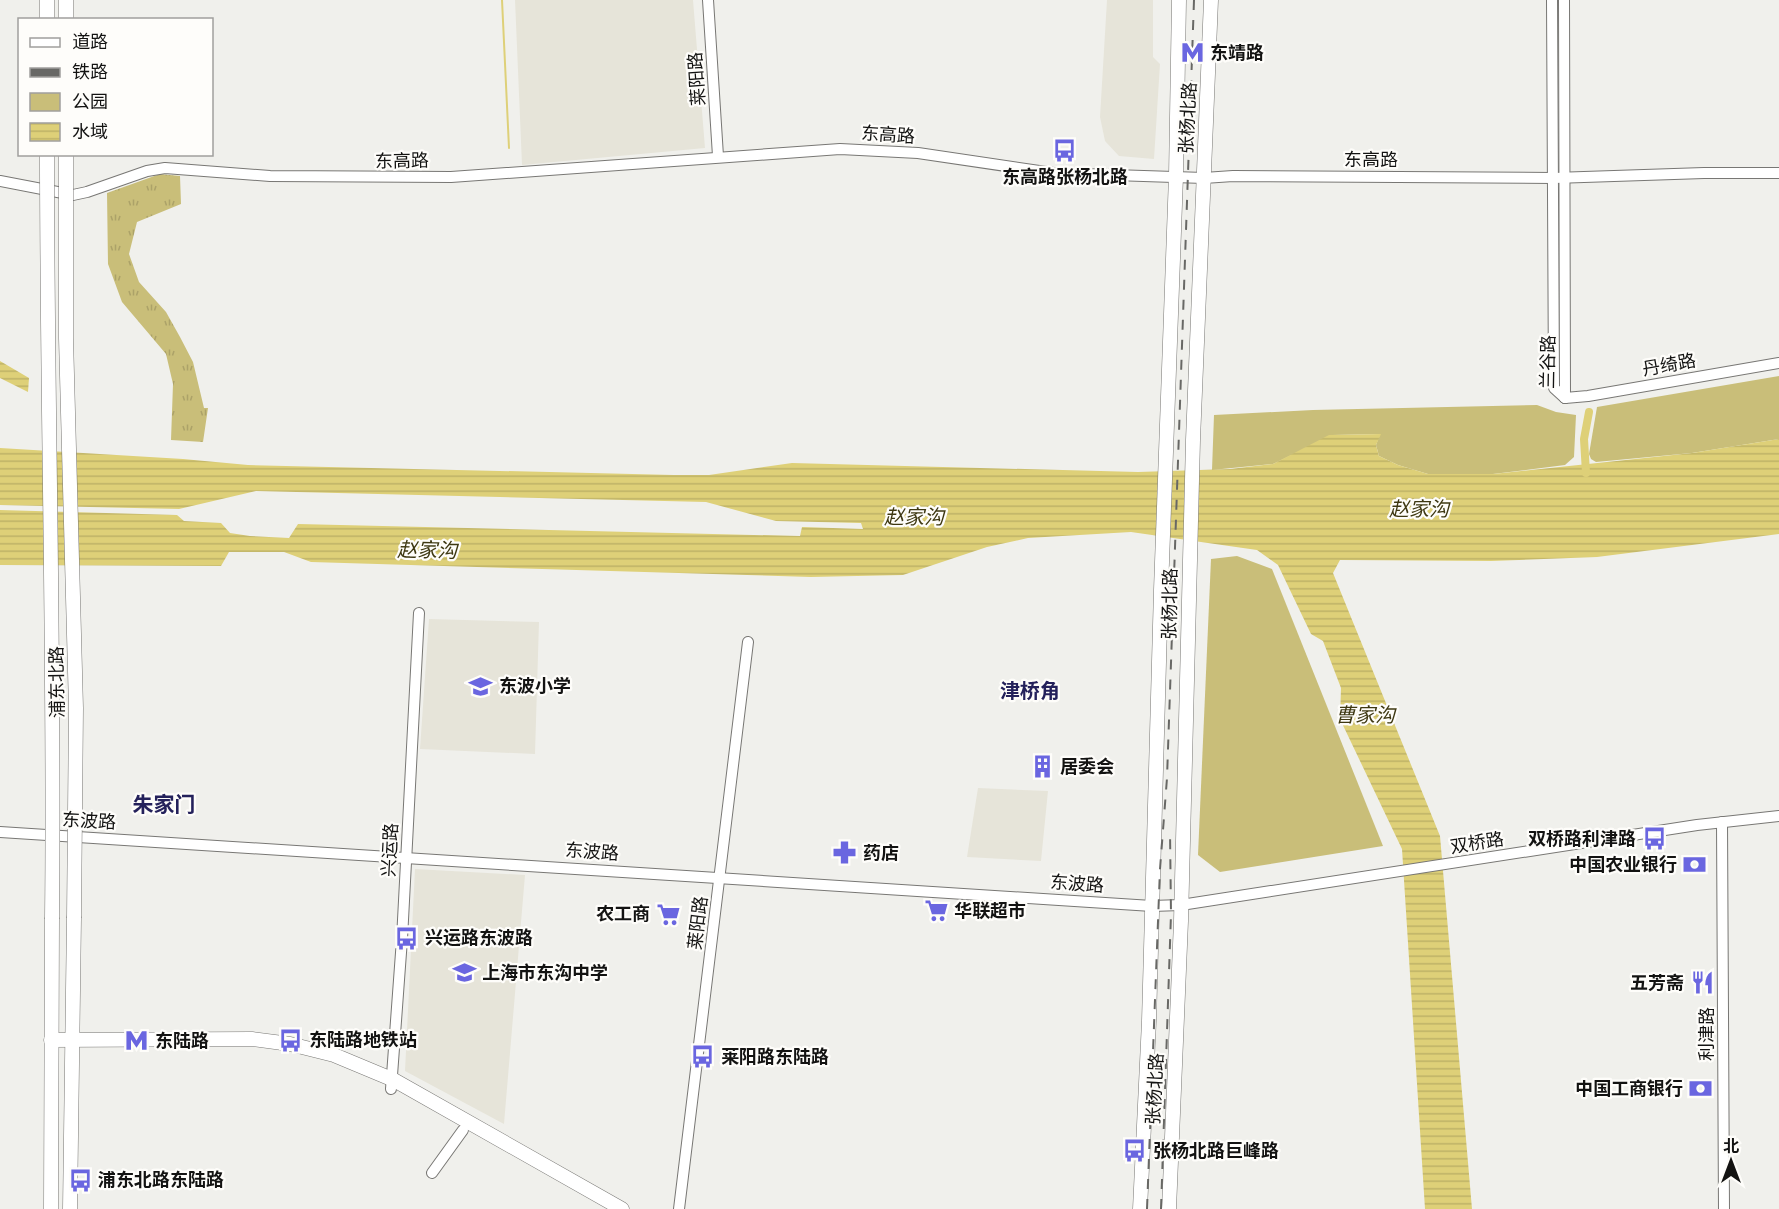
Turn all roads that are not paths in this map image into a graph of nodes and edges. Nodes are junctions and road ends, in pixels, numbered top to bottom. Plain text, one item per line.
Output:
1 (47, 0) edge
2 (66, 0) edge
3 (708, 0) edge
4 (1179, 0) edge
5 (1211, 0) edge
6 (1552, 0) edge
7 (1564, 0) edge
8 (47, 18) edge
9 (66, 18) edge
10 (47, 156) edge
11 (66, 156) edge
12 (718, 156) junction
13 (1779, 173) edge
14 (1176, 176) junction
15 (1204, 178) junction
16 (1560, 178) junction
17 (0, 181) edge
18 (1779, 363) edge
19 (1565, 398) joint
20 (419, 613) dead end
21 (748, 642) dead end
22 (1779, 816) edge
23 (1722, 822) junction
24 (0, 832) edge
25 (407, 858) junction
26 (720, 878) junction
27 (1181, 905) junction
28 (1152, 906) junction
29 (72, 1044) junction
30 (51, 1045) junction
31 (392, 1084) junction
32 (463, 1130) junction
33 (432, 1173) dead end
34 (51, 1209) edge
35 (70, 1209) edge
36 (604, 1209) edge
37 (621, 1209) edge
38 (679, 1209) edge
39 (1140, 1209) edge
40 (1169, 1209) edge
41 (1724, 1209) edge

1 - 8 main road
2 - 9 main road
3 - 12 street, 莱阳路
4 - 14 main road, 张杨北路
5 - 15 main road, 张杨北路
6 - 16 street, 兰谷路
7 - 16 street, 兰谷路
10 - 30 main road, 浦东北路, bridge
11 - 29 main road, 浦东北路, bridge
12 - 14 street, 东高路
12 - 17 street, 东高路
13 - 16 street, 东高路
14 - 15 street, 东高路
14 - 28 main road, 张杨北路
15 - 16 street, 东高路
15 - 27 main road, 张杨北路
16 - 19 street, 兰谷路
18 - 19 street, 丹绮路
20 - 25 street, 兴运路
21 - 26 street, 莱阳路
22 - 23 street, 双桥路
23 - 27 street, 双桥路
23 - 41 street, 利津路
24 - 25 street, 东波路
25 - 26 street, 东波路
25 - 31 street, 兴运路
26 - 28 street, 东波路
26 - 38 street, 莱阳路
27 - 28 street, 东波路
27 - 40 main road, 张杨北路
28 - 39 main road, 张杨北路
29 - 30 main road
29 - 31 main road
29 - 35 main road, 浦东北路
30 - 34 main road, 浦东北路
31 - 32 main road
31 - 37 main road
32 - 33 street
32 - 36 main road

